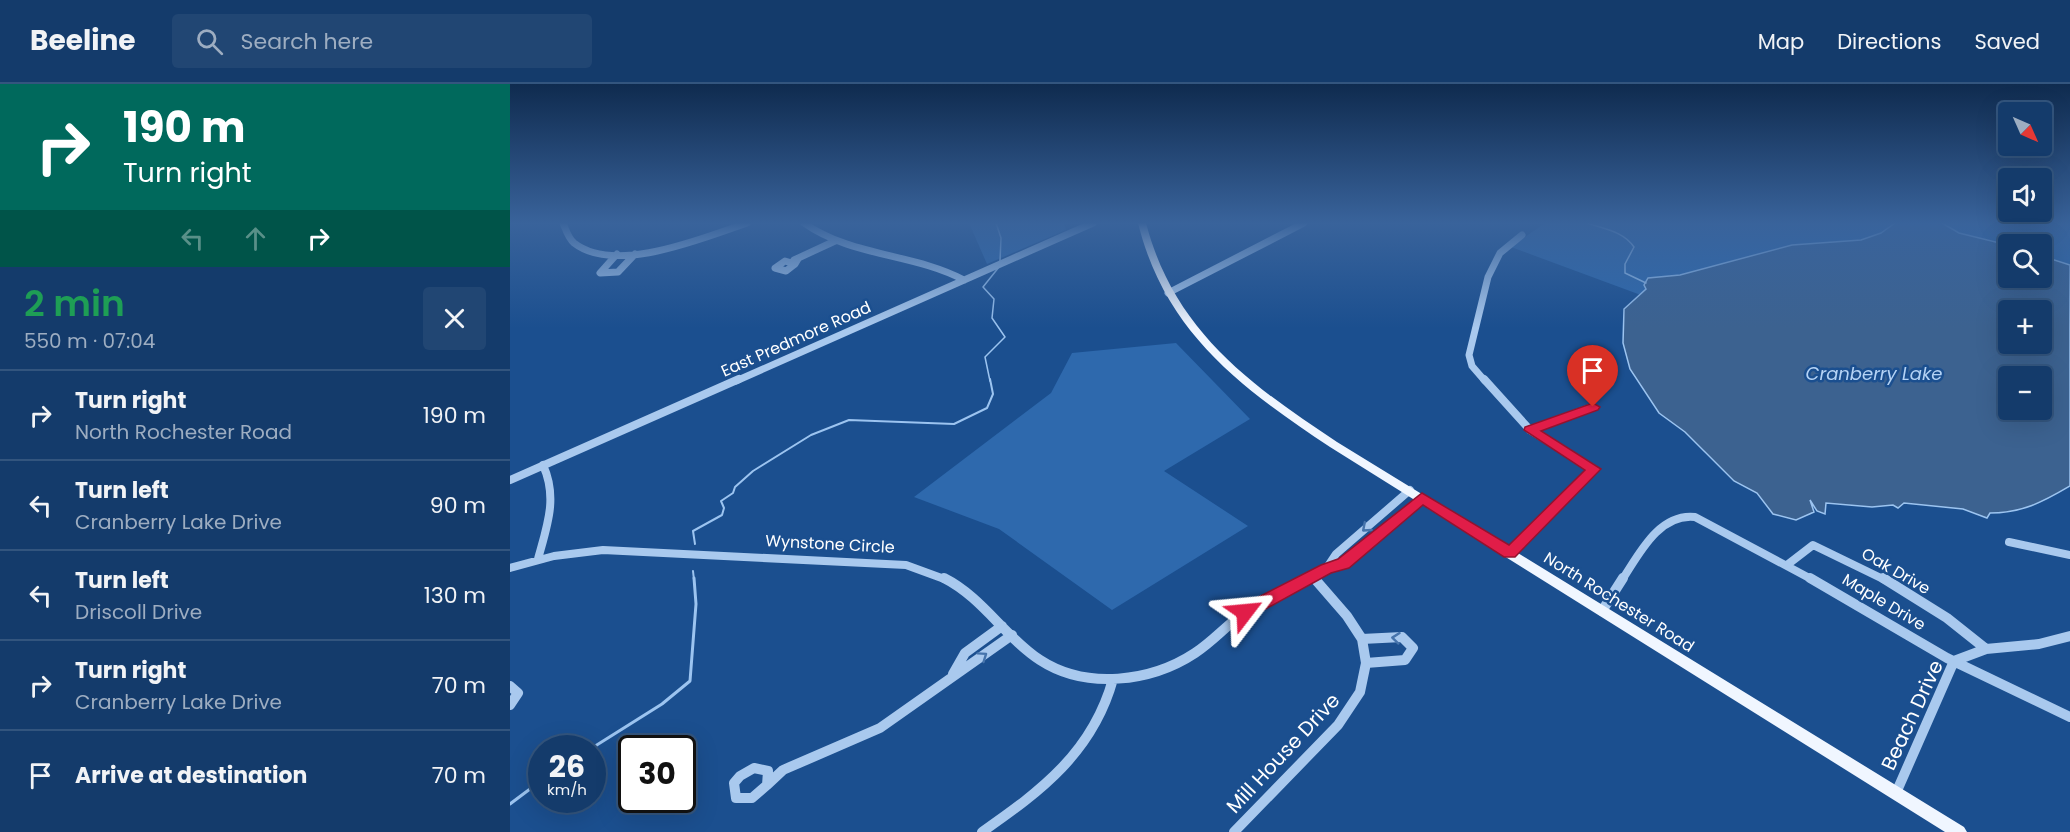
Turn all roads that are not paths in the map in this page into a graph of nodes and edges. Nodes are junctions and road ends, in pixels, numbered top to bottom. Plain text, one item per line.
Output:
1 (614, 258) edge
2 (631, 258) edge
3 (802, 258) edge
4 (910, 258) edge
5 (1014, 258) edge
6 (1151, 258) edge
7 (1236, 258) edge
8 (1498, 258) edge
9 (794, 262) dead end
10 (964, 280) junction
11 (1168, 293) junction
12 (1593, 407) dead end
13 (1530, 430) junction
14 (543, 465) junction
15 (510, 480) edge
16 (1410, 490) junction
17 (1422, 498) junction
18 (2009, 542) dead end
19 (1510, 553) junction
20 (2070, 555) edge
21 (538, 559) junction
22 (1787, 565) junction
23 (510, 568) edge
24 (1326, 569) junction
25 (1313, 577) junction
26 (1602, 611) junction
27 (1002, 626) junction
28 (1012, 635) junction
29 (2070, 636) edge
30 (1362, 639) junction
31 (1986, 649) junction
32 (1954, 661) junction
33 (1366, 663) junction
34 (953, 674) junction
35 (1113, 679) junction
36 (510, 686) edge
37 (510, 705) edge
38 (2070, 717) edge
39 (764, 768) junction
40 (783, 770) junction
41 (767, 785) junction
42 (1896, 793) junction
43 (982, 832) edge
44 (1234, 832) edge
45 (1959, 832) edge

1 - 2 street
3 - 9 street
4 - 10 street
5 - 10 street, East Predmore Road
6 - 11 main road, North Rochester Road
7 - 11 street
8 - 13 street
10 - 14 street, East Predmore Road
11 - 16 main road, North Rochester Road
12 - 13 street
13 - 19 street
14 - 15 street, East Predmore Road
14 - 21 street
16 - 17 main road, North Rochester Road
16 -> 24 street, Wynstone Circle
17 - 19 main road, North Rochester Road
17 - 24 street, Wynstone Circle
18 - 20 street
19 - 26 main road, North Rochester Road
21 - 23 street, Wynstone Circle
21 - 27 street, Wynstone Circle
22 - 26 street, Maple Drive
22 - 31 street, Oak Drive
22 - 32 street, Maple Drive
24 - 25 street, Wynstone Circle
25 - 30 street, Mill House Drive
25 - 35 street, Wynstone Circle
26 - 42 main road, North Rochester Road
27 - 28 street, Wynstone Circle
27 - 34 street
34 -> 28 street
28 - 35 street, Wynstone Circle
29 - 31 street, Beach Drive
30 - 33 street, Mill House Drive
33 -> 30 street
31 - 32 street, Beach Drive
32 - 38 street, Maple Drive
32 - 42 street, Beach Drive
33 - 44 street, Mill House Drive
34 - 40 street
35 - 43 street
36 - 37 street
39 - 40 street
39 - 41 street
39 - 41 street
40 - 41 street
42 - 45 main road, North Rochester Road

